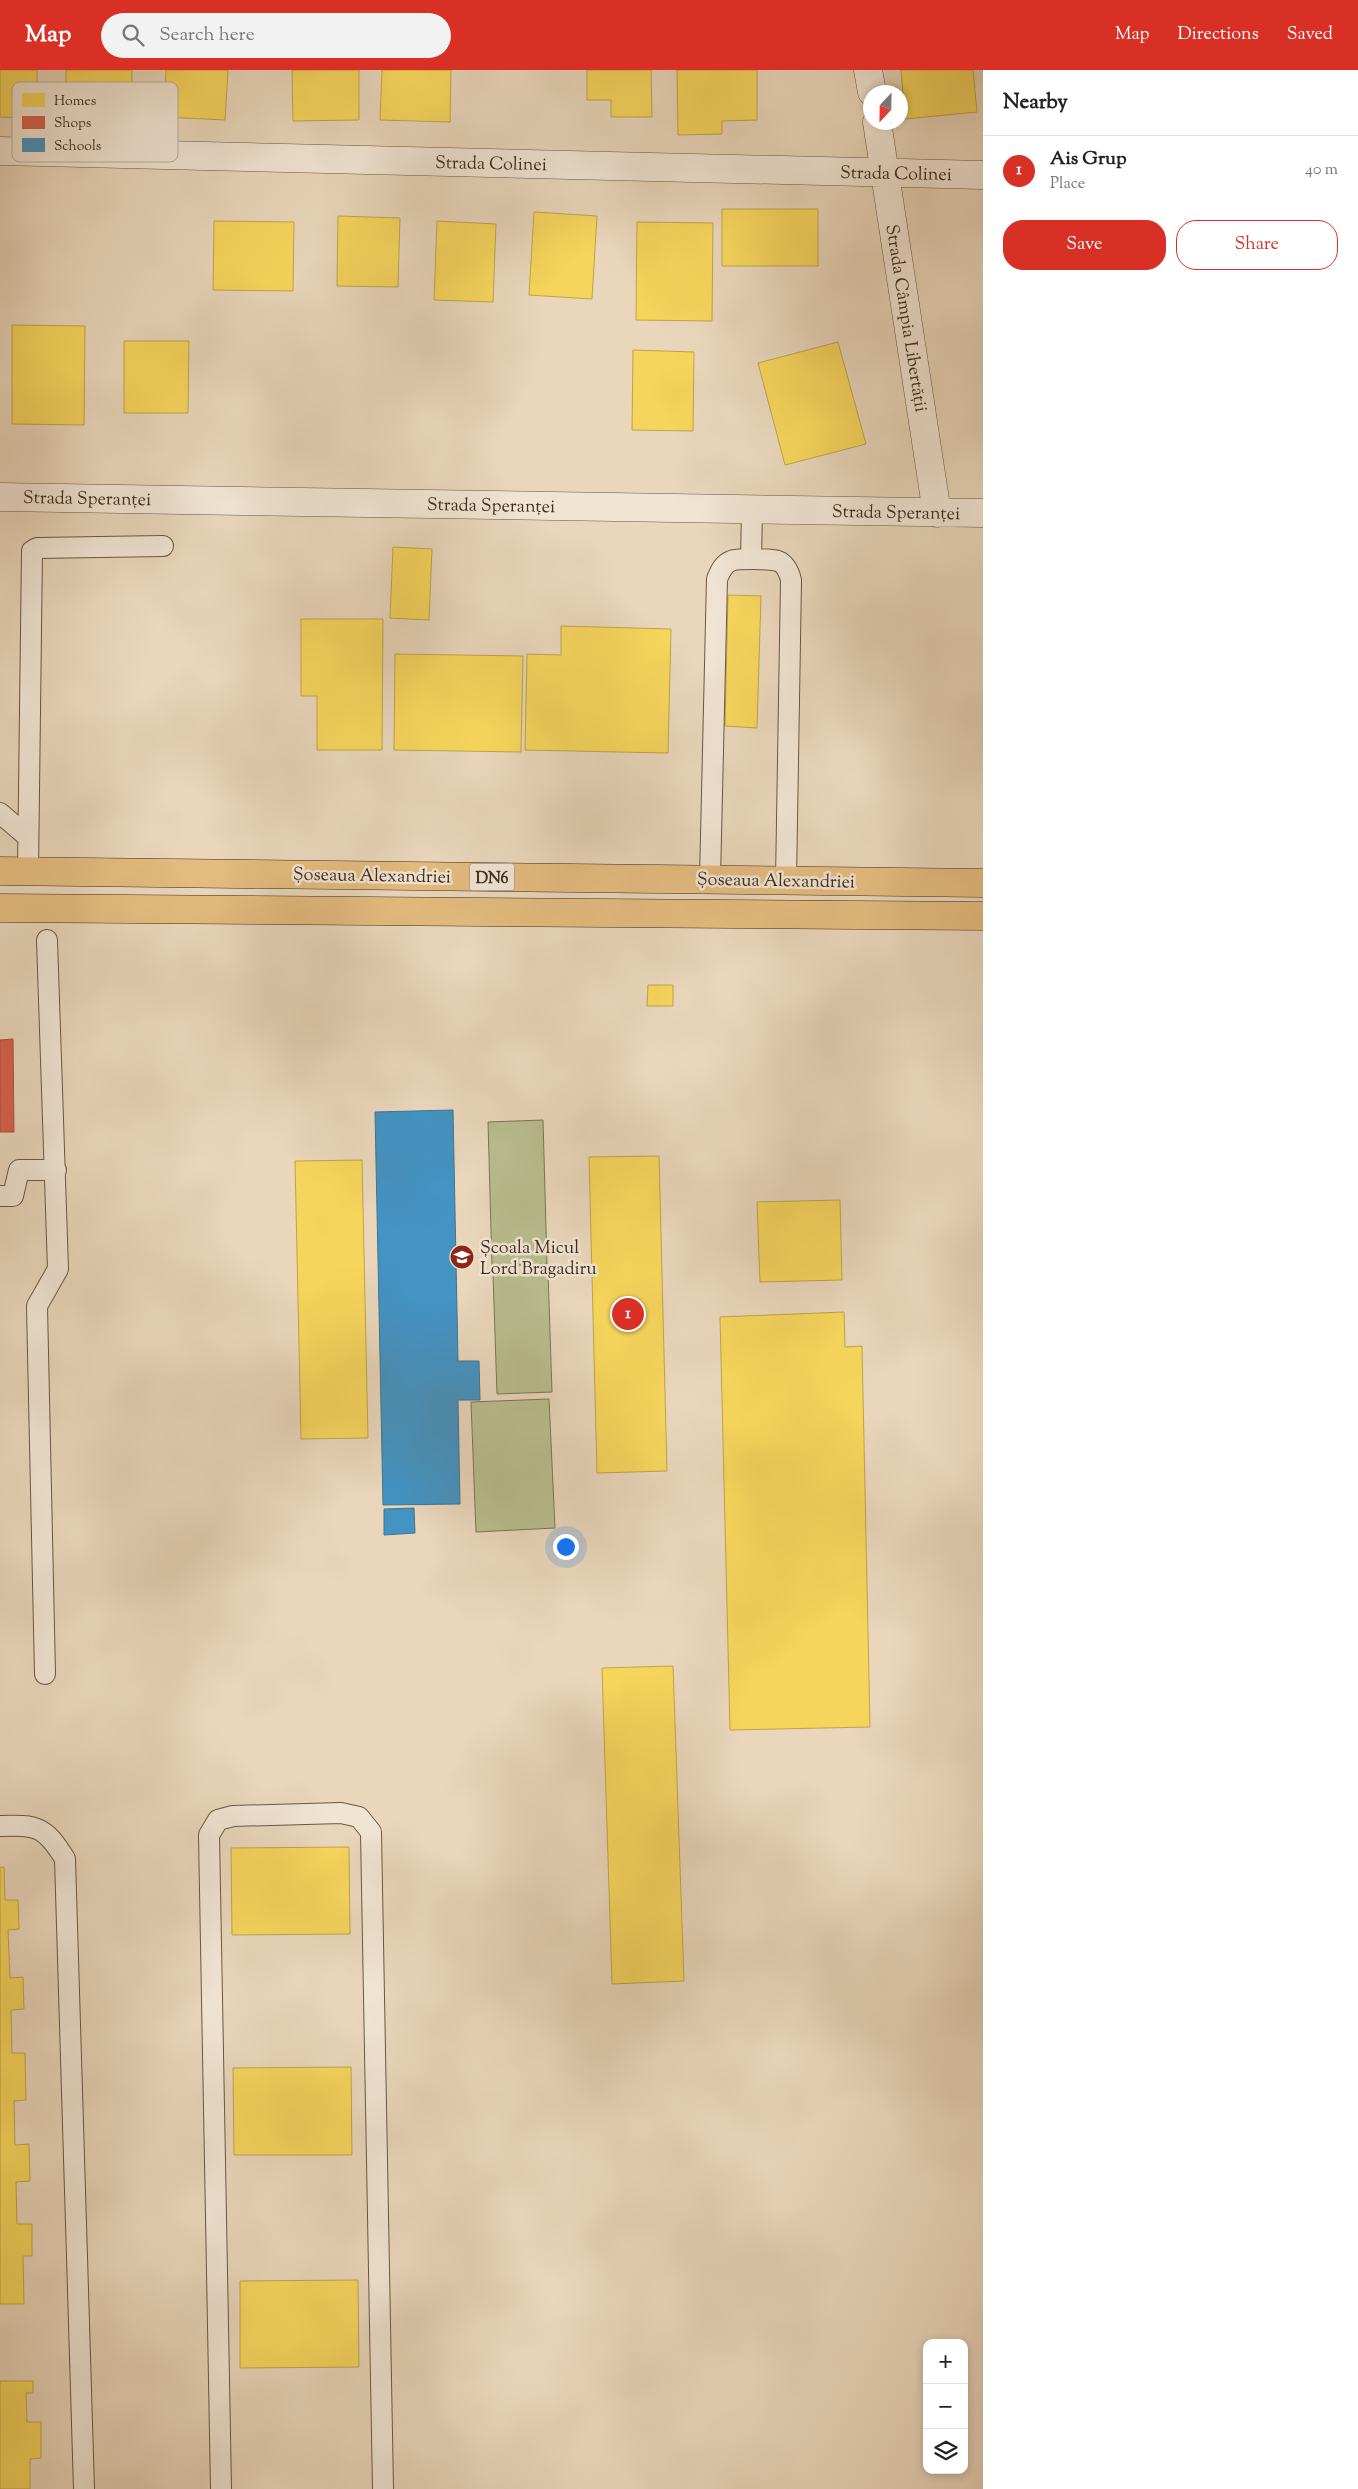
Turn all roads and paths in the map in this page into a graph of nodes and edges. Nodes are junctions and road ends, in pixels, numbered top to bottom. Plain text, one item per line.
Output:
1 (868, 70) edge
2 (871, 85) edge
3 (878, 130) edge
4 (178, 155) edge
5 (885, 173) junction
6 (983, 175) edge
7 (0, 496) edge
8 (752, 510) junction
9 (937, 513) junction
10 (983, 513) edge
11 (163, 546) dead end
12 (751, 559) junction
13 (0, 813) edge
14 (28, 837) junction
15 (0, 871) edge
16 (28, 871) junction
17 (710, 879) junction
18 (786, 880) junction
19 (983, 883) edge
20 (0, 908) edge
21 (983, 916) edge
22 (47, 940) dead end
23 (56, 1170) junction
24 (0, 1196) edge
25 (45, 1674) dead end
26 (0, 1826) edge
27 (84, 2489) edge
28 (221, 2489) edge
29 (383, 2489) edge

1 - 2 street
3 - 5 street, Strada Câmpia Libertății
4 - 5 street, Strada Colinei
5 - 6 street, Strada Colinei
5 - 9 street, Strada Câmpia Libertății
7 - 8 street, Strada Speranței
8 - 9 street, Strada Speranței
8 - 12 lane
9 - 10 street, Strada Speranței
11 - 14 lane
12 - 17 lane
12 - 18 lane
13 - 14 lane
14 - 16 lane
15 - 16 main road, Șoseaua Alexandriei / DN6
16 - 17 main road, Șoseaua Alexandriei / DN6
17 - 18 main road, Șoseaua Alexandriei / DN6
18 - 19 main road, Șoseaua Alexandriei / DN6
20 - 21 main road, Șoseaua Alexandriei / DN6
22 - 23 lane
23 - 24 lane
23 - 25 lane
26 - 27 lane
28 - 29 lane

